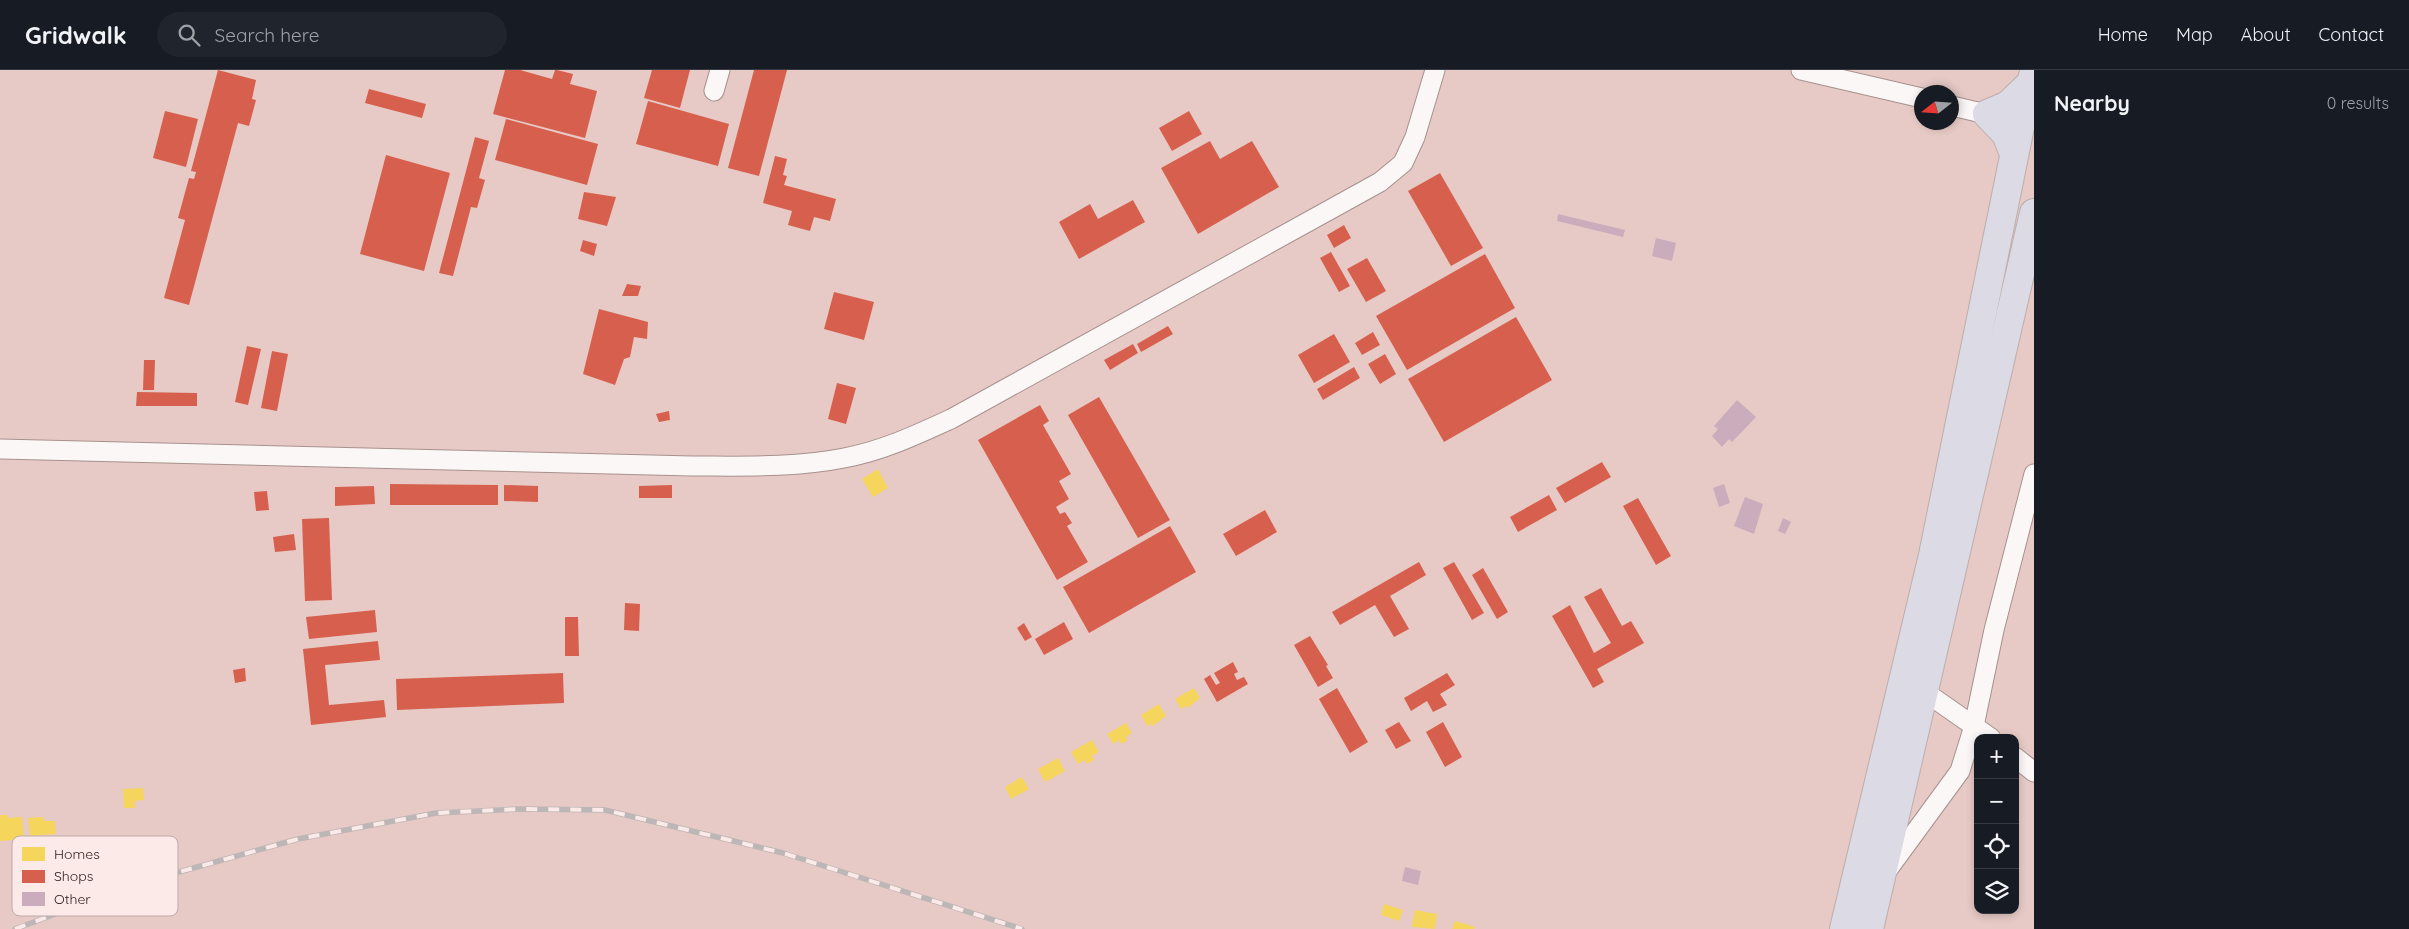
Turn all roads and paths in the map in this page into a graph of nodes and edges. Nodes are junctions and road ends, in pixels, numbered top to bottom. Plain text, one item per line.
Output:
1 (720, 70) edge
2 (1435, 70) edge
3 (1801, 70) edge
4 (2032, 77) edge
5 (714, 90) dead end
6 (1914, 96) edge
7 (1959, 108) edge
8 (1987, 114) junction
9 (2027, 125) edge
10 (2014, 154) junction
11 (2034, 213) edge
12 (0, 449) edge
13 (2034, 474) edge
14 (1925, 692) junction
15 (1974, 726) junction
16 (1985, 734) edge
17 (2019, 760) edge
18 (2034, 772) edge
19 (1879, 881) junction
20 (1844, 929) edge
21 (1869, 929) edge

1 - 5 street
2 - 12 street
3 - 6 street
4 - 8 highway
4 - 9 highway
7 - 8 street
8 - 9 street
8 - 10 highway
9 - 10 highway
10 - 20 highway
11 - 14 highway
13 - 15 street
14 - 15 street
14 - 19 highway
15 - 16 street
15 - 19 street
17 - 18 street
19 - 21 highway

